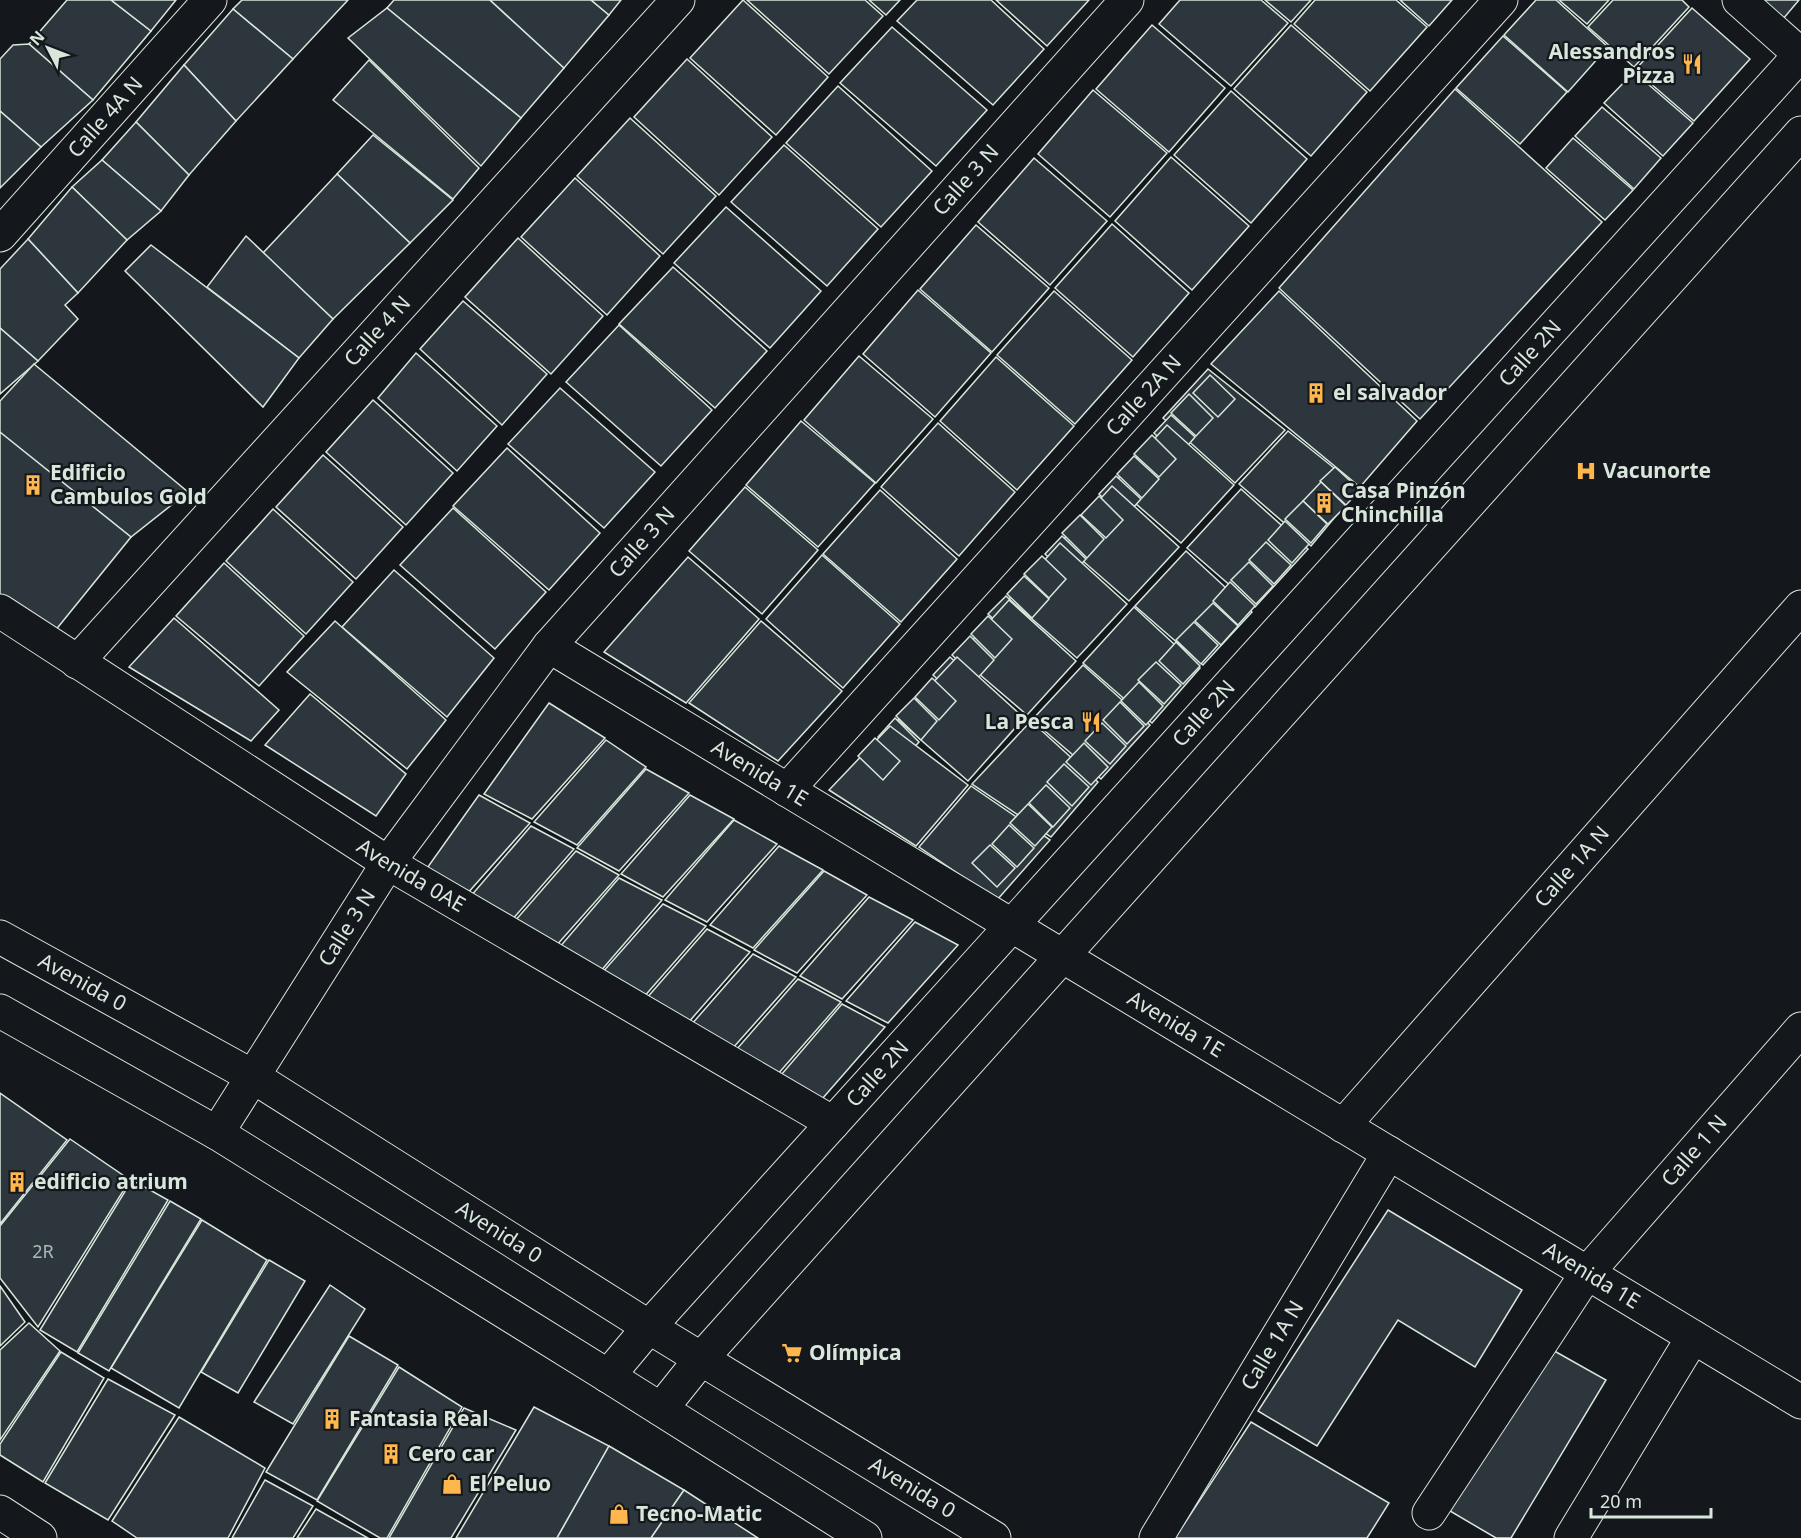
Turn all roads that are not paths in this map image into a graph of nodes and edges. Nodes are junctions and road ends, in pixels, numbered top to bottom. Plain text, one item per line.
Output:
1 (210, 0) edge
2 (678, 0) edge
3 (1127, 0) edge
4 (1501, 0) edge
5 (1739, 0) edge
6 (1801, 54) edge
7 (1801, 133) edge
8 (0, 235) edge
9 (1801, 608) edge
10 (0, 611) edge
11 (549, 646) junction
12 (77, 662) junction
13 (787, 790) junction
14 (388, 862) junction
15 (1012, 925) junction
16 (0, 938) edge
17 (1063, 956) junction
18 (0, 1011) edge
19 (1801, 1029) edge
20 (252, 1076) junction
21 (833, 1123) junction
22 (1343, 1126) junction
23 (217, 1133) junction
24 (1389, 1153) junction
25 (1587, 1273) junction
26 (650, 1327) junction
27 (1693, 1337) junction
28 (702, 1359) junction
29 (608, 1376) junction
30 (1801, 1402) edge
31 (661, 1409) junction
32 (0, 1512) edge
33 (1429, 1513) dead end
34 (832, 1529) edge
35 (40, 1538) edge
36 (866, 1538) edge
37 (994, 1538) edge
38 (1156, 1538) edge
39 (1571, 1538) edge

1 - 8 street, Calle 4A N
2 - 12 street, Calle 4 N
3 - 11 street, Calle 3 N
4 - 13 street, Calle 2A N
5 - 6 street
6 - 15 street, Calle 2N
7 - 17 street
9 - 22 street, Calle 1A N
10 - 12 street, Avenida 0AE
11 - 13 street, Avenida 1E
11 - 14 street, Calle 3 N
12 - 14 street, Avenida 0AE
13 - 15 street, Avenida 1E
14 - 20 street, Calle 3 N
14 - 21 street, Avenida 0AE
15 - 17 street, Avenida 1E
15 - 21 street, Calle 2N
16 - 20 street, Avenida 0
17 - 22 street, Avenida 1E
17 - 28 street
18 - 23 street
19 - 25 street, Calle 1 N
20 - 23 street, Calle 3 N
20 - 26 street, Avenida 0
21 - 26 street, Calle 2N
22 - 24 street, Avenida 1E
23 - 29 street
24 - 25 street, Avenida 1E
24 - 38 street, Calle 1A N
25 - 27 street, Avenida 1E
25 - 33 street, Calle 1 N
26 - 28 street, Avenida 0
26 - 29 street, Calle 2N
27 - 30 street, Avenida 1E
27 - 39 street
28 - 31 street
28 - 37 street, Avenida 0
29 - 31 street
31 - 34 street
32 - 35 street
34 - 36 street

